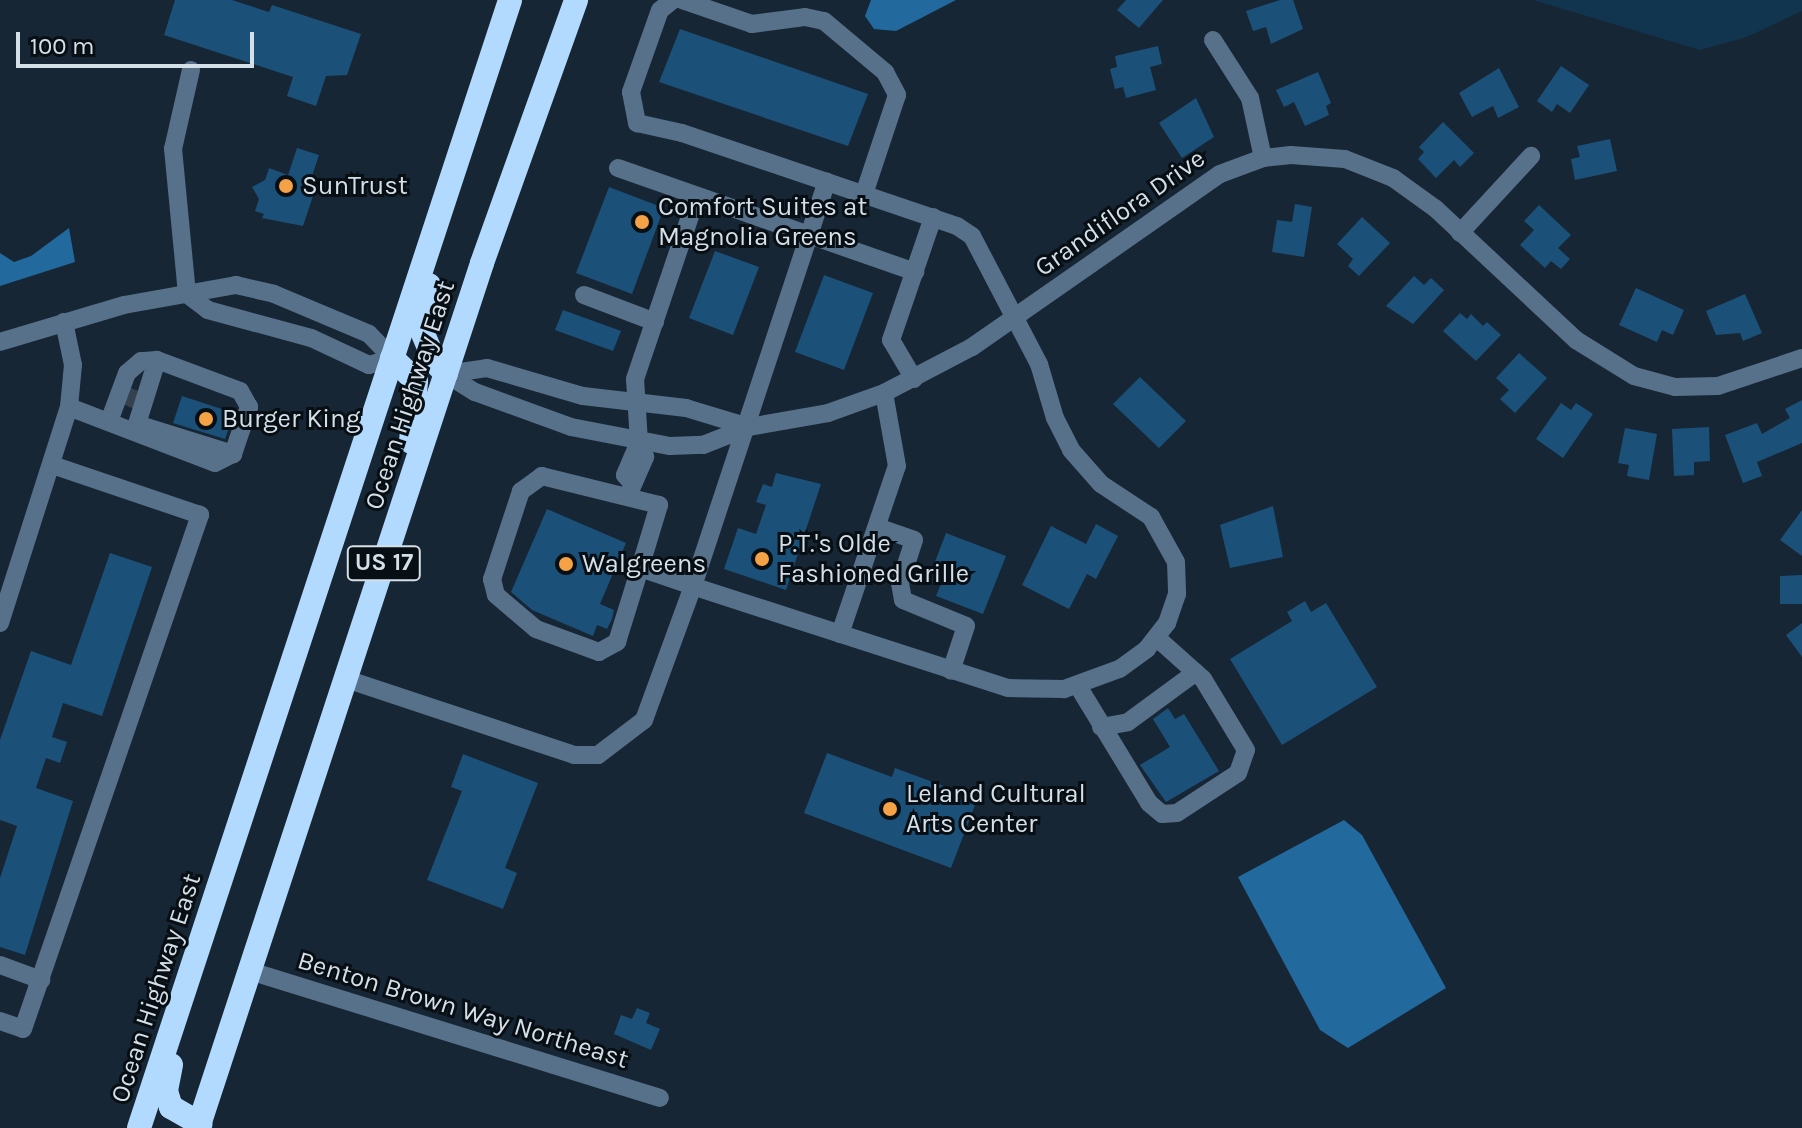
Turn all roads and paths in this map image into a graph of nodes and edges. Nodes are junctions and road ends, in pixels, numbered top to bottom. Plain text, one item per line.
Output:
1 (510, 0) edge
2 (576, 0) edge
3 (673, 0) edge
4 (682, 0) edge
5 (1213, 40) dead end
6 (191, 70) dead end
7 (1531, 156) dead end
8 (1263, 158) junction
9 (618, 168) dead end
10 (827, 182) junction
11 (864, 194) junction
12 (697, 196) junction
13 (443, 203) junction
14 (933, 217) junction
15 (1460, 233) junction
16 (809, 236) junction
17 (915, 272) junction
18 (187, 294) junction
19 (584, 295) dead end
20 (1016, 318) junction
21 (64, 322) junction
22 (655, 322) junction
23 (0, 342) edge
24 (392, 358) junction
25 (1802, 358) edge
26 (155, 367) junction
27 (446, 374) junction
28 (914, 379) junction
29 (134, 385) tunnel mouth
30 (884, 393) junction
31 (633, 404) junction
32 (125, 405) dead end
33 (69, 407) junction
34 (110, 419) junction
35 (137, 424) junction
36 (749, 427) junction
37 (639, 442) junction
38 (233, 454) junction
39 (52, 465) junction
40 (630, 490) junction
41 (877, 527) junction
42 (392, 539) junction
43 (640, 568) junction
44 (693, 586) junction
45 (3, 602) edge
46 (0, 623) edge
47 (840, 634) junction
48 (1157, 638) junction
49 (951, 671) junction
50 (1196, 672) junction
51 (346, 679) junction
52 (1078, 686) junction
53 (1101, 727) junction
54 (0, 965) edge
55 (250, 971) junction
56 (189, 976) junction
57 (41, 980) junction
58 (0, 1021) edge
59 (660, 1098) dead end
60 (199, 1126) edge
61 (139, 1128) edge

1 - 13 highway, Ocean Highway East / US 17
2 - 27 highway, Ocean Highway East / US 17
3 - 10 street
4 - 11 street
5 - 8 street
6 - 18 street
7 - 15 street
8 - 15 street, Grandiflora Drive
8 - 20 street, Grandiflora Drive
9 - 12 street
10 - 11 street
10 - 16 street
11 - 14 street
12 - 16 street
12 - 22 street
13 - 24 highway, Ocean Highway East / US 17
13 - 27 highway
14 - 17 street
14 - 20 street
15 - 25 street, Grandiflora Drive
16 - 17 street
16 - 36 street
17 - 28 street
18 - 21 street
18 - 24 street
18 - 24 street
19 - 22 street
20 - 28 street, Grandiflora Drive
20 - 48 street
21 - 23 street
21 - 33 street
22 - 31 street
24 - 42 highway
24 - 56 highway, Ocean Highway East / US 17
26 - 29 street
26 - 34 street
26 - 35 street
26 - 38 street
27 - 31 street, Grandiflora Drive
27 - 37 street, Grandiflora Drive
27 - 42 highway, Ocean Highway East / US 17
28 - 30 street, Grandiflora Drive
30 - 36 street, Grandiflora Drive
30 - 41 street
31 - 36 street, Grandiflora Drive
31 - 37 street
32 - 35 street
33 - 34 street
33 - 39 street
34 - 38 street
35 - 38 street
36 - 37 street, Grandiflora Drive
36 - 44 street
37 - 40 street
39 - 45 street
39 - 57 street
40 - 43 street
40 - 43 street
41 - 47 street
41 - 49 street
42 - 51 highway, Ocean Highway East / US 17
43 - 44 street
44 - 47 street
44 - 51 street
45 - 46 street
47 - 49 street
48 - 50 street
48 - 52 street
49 - 52 street
50 - 53 street
50 - 53 street
51 - 55 highway, Ocean Highway East / US 17
52 - 53 street
54 - 57 street
55 - 59 street, Benton Brown Way Northeast
55 - 60 highway, Ocean Highway East / US 17
56 - 60 highway
56 - 61 highway, Ocean Highway East / US 17
57 - 58 street

